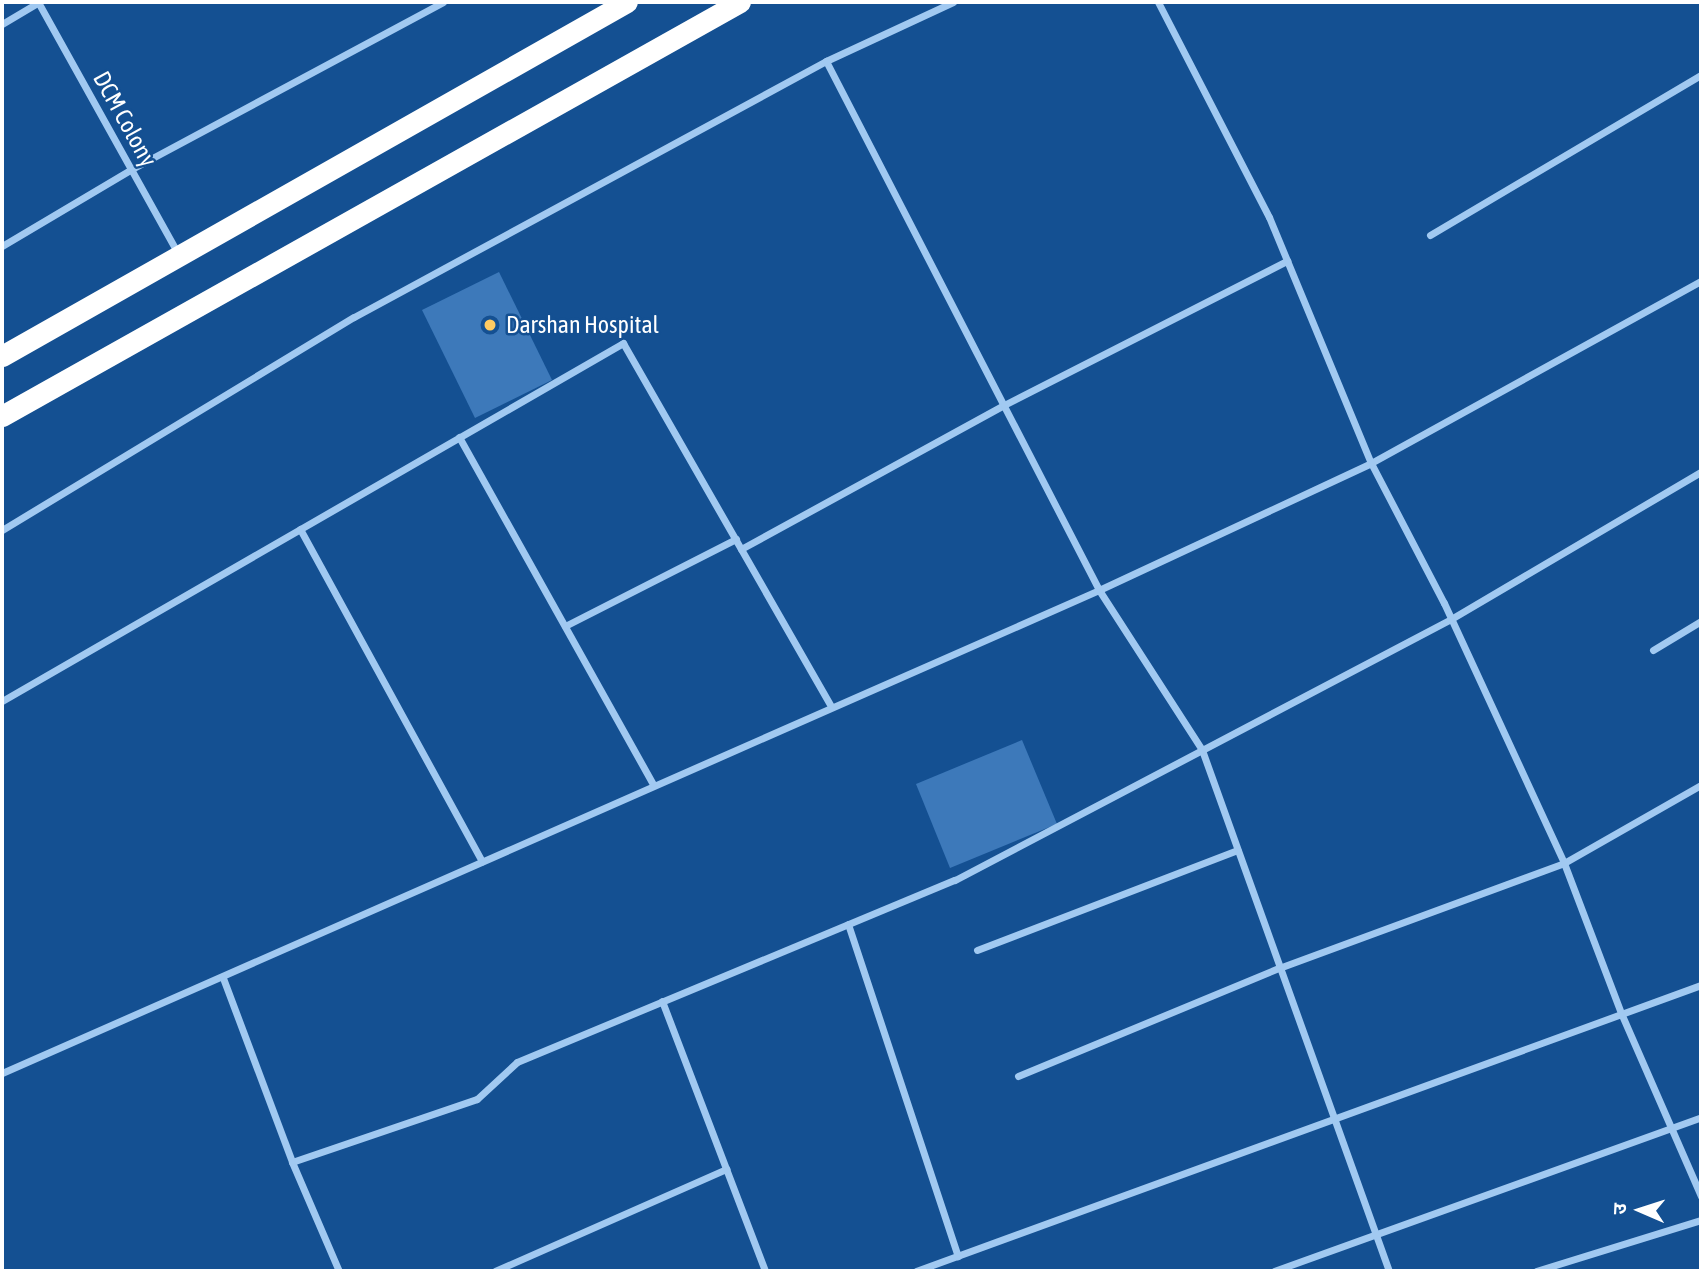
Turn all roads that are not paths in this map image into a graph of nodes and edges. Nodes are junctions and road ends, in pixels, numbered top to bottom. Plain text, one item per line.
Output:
1 (38, 2) edge
2 (443, 2) edge
3 (627, 2) edge
4 (740, 2) edge
5 (953, 2) edge
6 (1158, 2) edge
7 (2, 24) edge
8 (826, 61) junction
9 (1701, 75) edge
10 (131, 170) junction
11 (1430, 235) dead end
12 (2, 246) edge
13 (179, 255) junction
14 (1287, 261) junction
15 (1701, 281) edge
16 (2, 356) edge
17 (1004, 405) junction
18 (2, 415) edge
19 (459, 437) junction
20 (1371, 463) junction
21 (1701, 472) edge
22 (300, 529) junction
23 (2, 530) edge
24 (736, 539) junction
25 (741, 550) junction
26 (1099, 590) junction
27 (1451, 619) junction
28 (1701, 621) edge
29 (565, 626) junction
30 (1653, 650) dead end
31 (2, 701) edge
32 (831, 706) junction
33 (1202, 750) junction
34 (653, 784) junction
35 (1701, 785) edge
36 (1237, 850) junction
37 (482, 862) junction
38 (1564, 863) junction
39 (848, 924) junction
40 (977, 950) dead end
41 (1279, 968) junction
42 (223, 978) junction
43 (1701, 985) edge
44 (663, 1001) junction
45 (1621, 1013) junction
46 (2, 1073) edge
47 (1018, 1076) dead end
48 (1332, 1116) junction
49 (1701, 1118) edge
50 (1672, 1129) junction
51 (292, 1162) junction
52 (726, 1169) junction
53 (1701, 1196) edge
54 (1701, 1220) edge
55 (1377, 1237) junction
56 (958, 1256) junction
57 (339, 1271) edge
58 (495, 1271) edge
59 (765, 1271) edge
60 (916, 1271) edge
61 (1274, 1271) edge
62 (1390, 1271) edge
63 (1536, 1271) edge

1 - 7 street
1 - 10 street, DCM Colony
2 - 10 street
3 - 13 highway
4 - 18 highway
5 - 8 street
6 - 14 street
8 - 17 street
8 - 23 street
9 - 11 street
10 - 12 street
10 - 13 street, DCM Colony
13 - 16 highway
14 - 17 street
14 - 20 street
15 - 20 street
17 - 25 street
17 - 26 street
19 - 22 street
19 - 24 street
19 - 29 street
20 - 26 street
20 - 27 street
21 - 27 street
22 - 31 street
22 - 37 street
24 - 25 street
24 - 29 street
25 - 32 street
26 - 32 street
26 - 33 street
27 - 33 street
27 - 38 street
28 - 30 street
29 - 34 street
32 - 34 street
33 - 36 street
33 - 39 street
34 - 37 street
35 - 38 street
36 - 40 street
36 - 41 street
37 - 42 street
38 - 41 street
38 - 45 street
39 - 44 street
39 - 56 street
41 - 47 street
41 - 48 street
42 - 46 street
42 - 51 street
43 - 45 street
44 - 51 street
44 - 52 street
45 - 48 street
45 - 50 street
48 - 55 street
48 - 56 street
49 - 50 street
50 - 53 street
50 - 55 street
51 - 57 street
52 - 58 street
52 - 59 street
54 - 63 street
55 - 61 street
55 - 62 street
56 - 60 street

